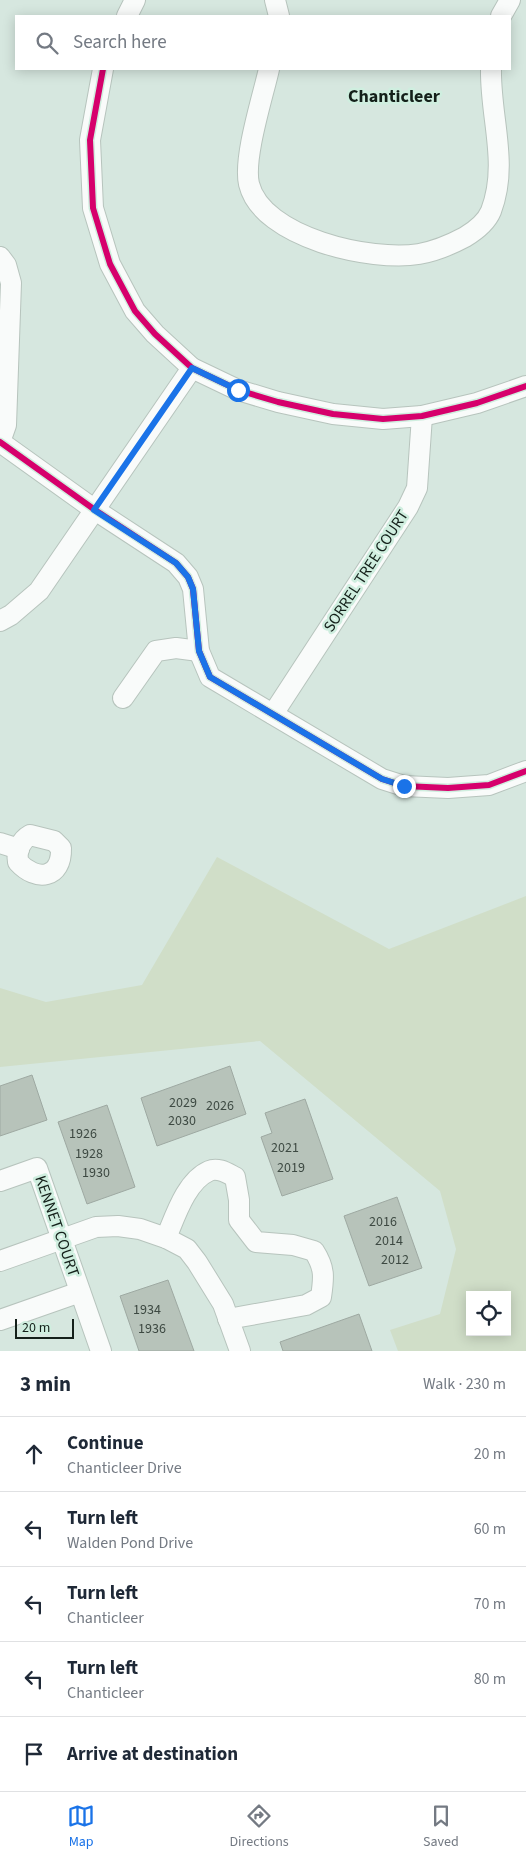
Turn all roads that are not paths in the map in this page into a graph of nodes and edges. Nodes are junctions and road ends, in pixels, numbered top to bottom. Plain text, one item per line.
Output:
1 (135, 0) edge
2 (275, 0) edge
3 (510, 0) edge
4 (128, 15) edge
5 (279, 15) edge
6 (502, 15) edge
7 (103, 70) edge
8 (270, 70) edge
9 (492, 70) edge
10 (0, 257) edge
11 (192, 368) junction
12 (526, 386) edge
13 (422, 416) junction
14 (0, 442) edge
15 (94, 510) junction
16 (0, 621) edge
17 (199, 651) junction
18 (123, 698) dead end
19 (273, 714) junction
20 (526, 771) edge
21 (0, 843) edge
22 (19, 849) dead end
23 (0, 1181) edge
24 (166, 1238) junction
25 (62, 1239) junction
26 (0, 1261) edge
27 (80, 1292) junction
28 (228, 1319) junction
29 (0, 1320) edge
30 (101, 1351) edge
31 (240, 1351) edge

1 - 4 street
2 - 5 street
3 - 6 street
7 - 11 street
8 - 9 street
10 - 14 street
11 - 13 street
11 - 15 street
12 - 13 street
13 - 19 street, SORREL TREE COURT
14 - 15 street
15 - 16 street
15 - 17 street
17 - 18 street
17 - 19 street
19 - 20 street
21 - 22 street
23 - 25 street, KENNET COURT
24 - 25 street
24 - 28 street
24 - 28 street
25 - 26 street
25 - 27 street, KENNET COURT
27 - 29 street, KENNET COURT
27 - 30 street, KENNET COURT
28 - 31 street

